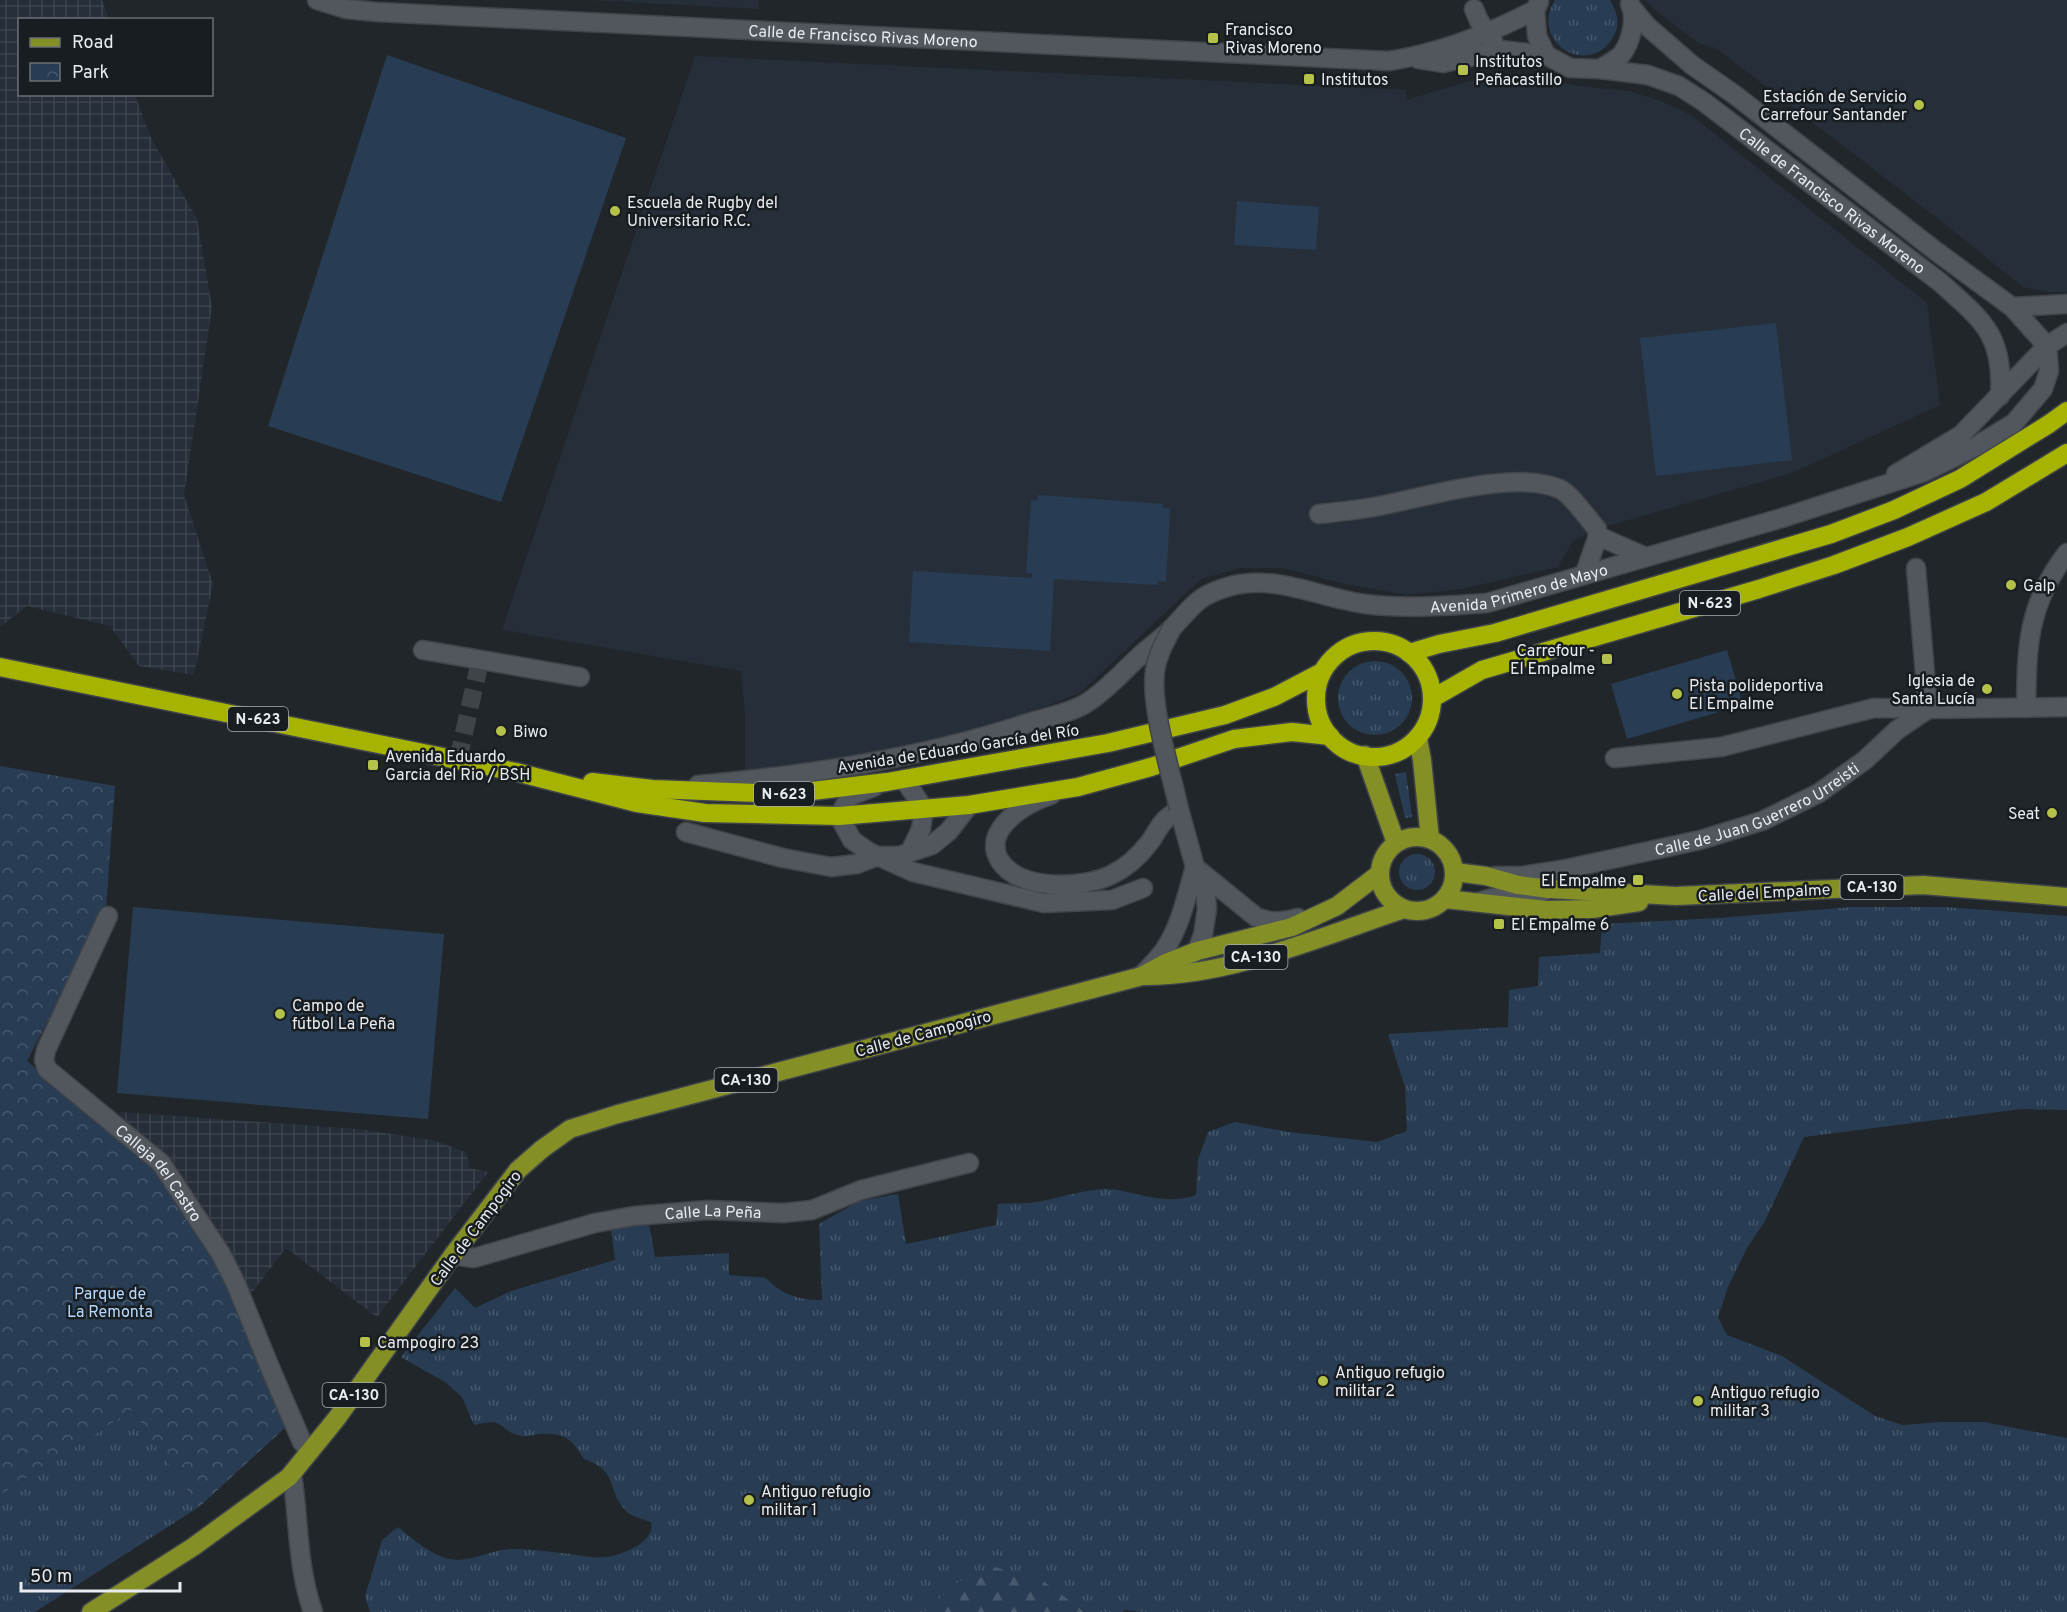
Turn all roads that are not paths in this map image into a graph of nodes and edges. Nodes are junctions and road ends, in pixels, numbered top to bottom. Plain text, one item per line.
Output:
1 (317, 0) edge
2 (1630, 4) edge
3 (1474, 5) edge
4 (1537, 5) edge
5 (1486, 33) junction
6 (1462, 42) junction
7 (1500, 50) junction
8 (1546, 55) junction
9 (1410, 58) junction
10 (1600, 69) junction
11 (2067, 304) edge
12 (2012, 307) junction
13 (2067, 333) edge
14 (2047, 346) junction
15 (2000, 396) junction
16 (2067, 411) edge
17 (2067, 453) edge
18 (1870, 490) junction
19 (1319, 514) dead end
20 (1598, 536) junction
21 (2067, 553) edge
22 (1646, 557) junction
23 (1916, 568) dead end
24 (1585, 573) junction
25 (1172, 628) junction
26 (423, 650) dead end
27 (1409, 653) junction
28 (0, 667) edge
29 (1322, 672) junction
30 (580, 677) dead end
31 (1433, 698) junction
32 (2067, 707) edge
33 (2026, 708) junction
34 (1928, 709) junction
35 (1330, 736) junction
36 (1418, 739) junction
37 (1365, 756) junction
38 (1615, 758) dead end
39 (516, 772) junction
40 (896, 781) junction
41 (1078, 787) junction
42 (652, 789) junction
43 (969, 805) junction
44 (924, 809) junction
45 (1179, 809) junction
46 (839, 816) junction
47 (686, 832) dead end
48 (1430, 838) junction
49 (1396, 843) junction
50 (910, 852) junction
51 (878, 856) junction
52 (1195, 867) junction
53 (1566, 869) junction
54 (1455, 872) junction
55 (1379, 874) junction
56 (1486, 876) junction
57 (1143, 888) dead end
58 (1549, 889) junction
59 (1676, 896) junction
60 (2067, 897) edge
61 (1445, 899) junction
62 (1479, 902) junction
63 (1337, 906) junction
64 (1404, 909) junction
65 (108, 916) dead end
66 (1197, 951) junction
67 (1142, 976) junction
68 (1167, 976) junction
69 (969, 1163) dead end
70 (453, 1255) junction
71 (310, 1451) junction
72 (292, 1474) junction
73 (91, 1612) edge
74 (313, 1612) edge

1 - 9 street, Calle de Francisco Rivas Moreno
2 - 10 street
2 - 12 street, Calle de Francisco Rivas Moreno
3 - 5 street
3 - 6 street
4 - 5 street, Calle de Francisco Rivas Moreno
4 - 8 street
5 - 6 street, Calle de Francisco Rivas Moreno
5 - 7 street
6 - 9 street, Calle de Francisco Rivas Moreno
7 - 8 street, Calle de Francisco Rivas Moreno
7 - 9 street, Calle de Francisco Rivas Moreno
8 - 10 street, Calle de Francisco Rivas Moreno
10 - 15 street, Calle de Francisco Rivas Moreno
11 - 12 street
12 - 14 street, Calle de Francisco Rivas Moreno
13 - 14 street, Avenida Primero de Mayo
14 - 15 street, Avenida Primero de Mayo
14 - 18 street, Avenida Primero de Mayo
15 - 18 street, Avenida Primero de Mayo
16 - 27 highway, Avenida Primero de Mayo / N-623
17 - 31 highway, N-623
18 - 22 street, Avenida Primero de Mayo
19 - 20 street
20 - 22 street
20 - 24 street
21 - 33 street
22 - 24 street, Avenida Primero de Mayo
23 - 34 street
24 - 25 street, Avenida Primero de Mayo
25 - 42 street, Avenida Primero de Mayo
25 - 45 street, Avenida Primero de Mayo, bridge
26 - 30 street
27 - 29 highway, N-623
27 - 31 highway
28 - 39 highway, Avenida de Eduardo García del Río / N-623
29 - 35 highway
29 - 40 highway, Avenida de Eduardo García del Río / N-623
31 - 36 highway
32 - 33 street
33 - 34 street
34 - 38 street
34 - 53 street, Calle de Juan Guerrero Urreisti
35 - 37 highway, N-623
35 - 41 highway, Avenida de Eduardo García del Río / N-623
36 - 37 highway
36 - 48 main road
37 - 49 main road
39 - 42 highway, Avenida de Eduardo García del Río / N-623
39 - 46 highway, Avenida de Eduardo García del Río / N-623
40 - 42 highway, Avenida de Eduardo García del Río / N-623
40 - 44 street
40 - 46 street
41 - 43 highway, Avenida de Eduardo García del Río / N-623
41 - 45 street
43 - 44 highway, Avenida de Eduardo García del Río / N-623
43 - 50 street
44 - 46 highway, Avenida de Eduardo García del Río / N-623
44 - 50 street
45 - 52 street, Avenida Primero de Mayo
46 - 51 street
47 - 51 street
48 - 49 main road
48 - 54 main road
49 - 55 main road, CA-130
50 - 51 street
51 - 57 street
52 - 63 street
52 - 66 street, Avenida Primero de Mayo
52 - 67 street
53 - 56 street, Calle de Juan Guerrero Urreisti
53 - 58 street
54 - 56 main road, Calle del Empalme / CA-130
54 - 61 main road
55 - 63 main road, Calle de Campogiro / CA-130
55 - 64 main road
56 - 58 main road, Calle del Empalme / CA-130
58 - 59 main road, Calle del Empalme / CA-130
58 - 62 street
59 - 60 main road, Calle del Empalme / CA-130
59 - 62 main road, Calle del Empalme / CA-130
61 - 62 main road, Calle del Empalme / CA-130
61 - 64 main road, CA-130
63 - 66 main road, Calle de Campogiro / CA-130
64 - 68 main road, Calle de Campogiro / CA-130
65 - 71 street, Calleja del Castro
66 - 67 main road, Calle de Campogiro / CA-130
66 - 68 street
67 - 68 main road, Calle de Campogiro / CA-130
67 - 70 main road, Calle de Campogiro / CA-130
69 - 70 street, Calle La Peña
70 - 71 main road, Calle de Campogiro / CA-130
71 - 72 main road, Calle de Campogiro / CA-130
72 - 73 main road, Calle de Campogiro / CA-130
72 - 74 street

